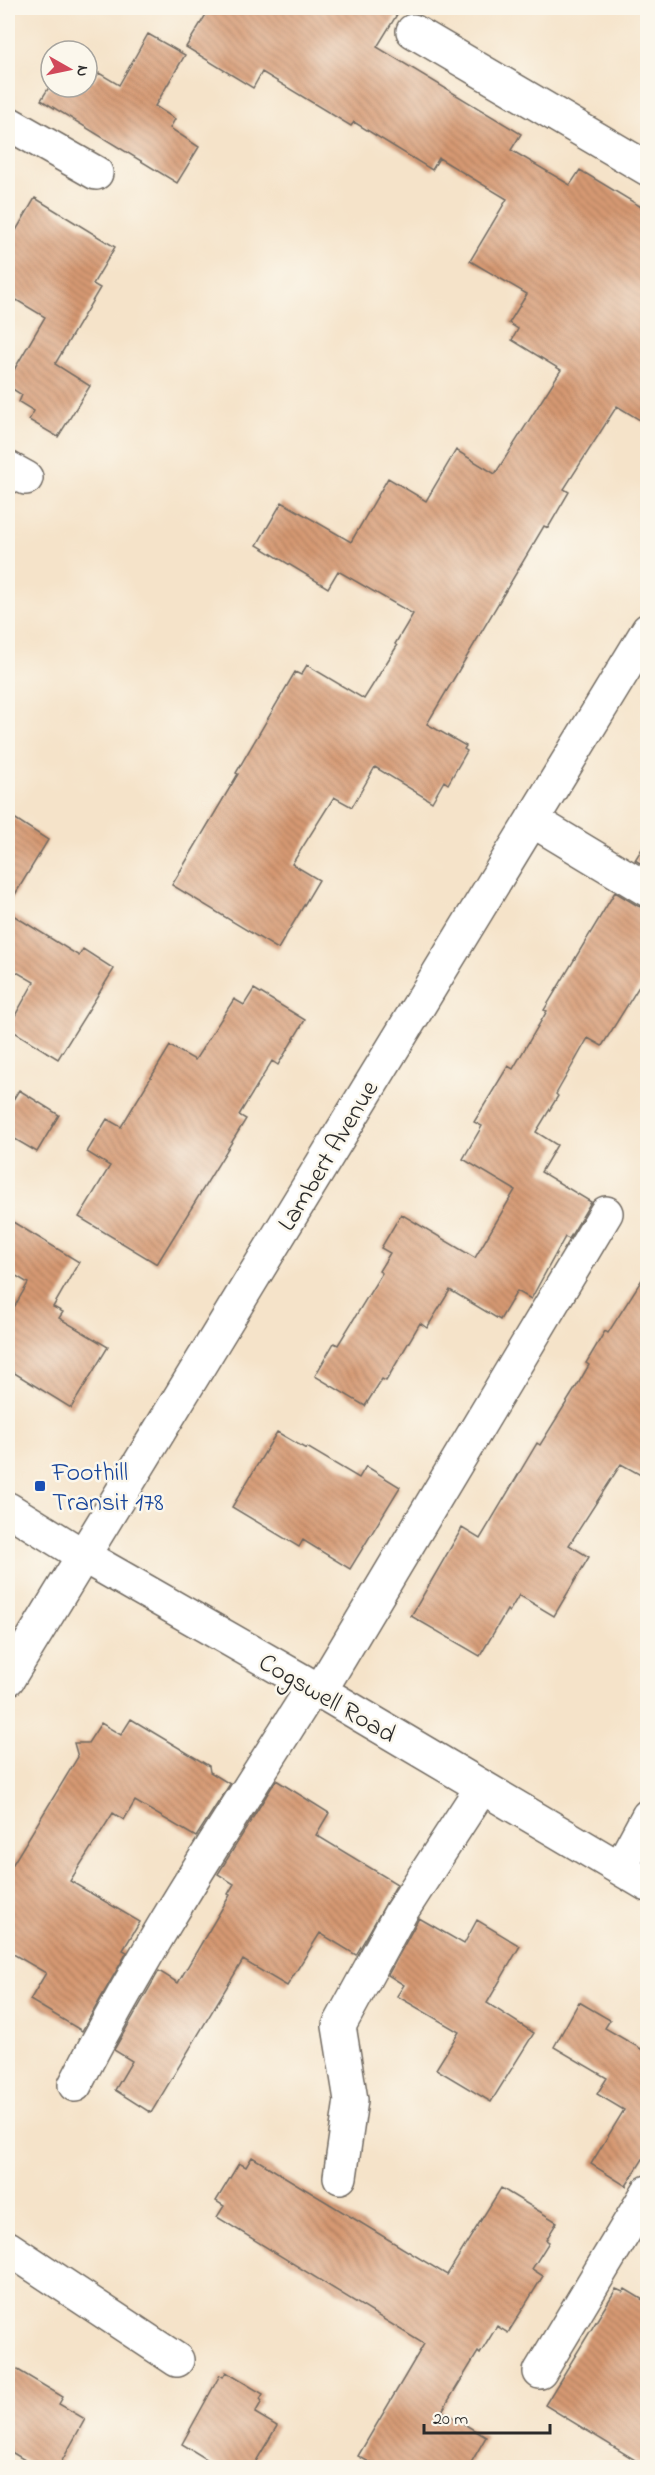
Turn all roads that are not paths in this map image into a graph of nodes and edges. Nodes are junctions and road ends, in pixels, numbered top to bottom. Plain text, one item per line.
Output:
1 (412, 31) dead end
2 (8, 123) edge
3 (648, 169) edge
4 (96, 173) dead end
5 (645, 640) edge
6 (532, 819) junction
7 (648, 890) edge
8 (606, 1213) dead end
9 (8, 1509) edge
10 (82, 1555) junction
11 (8, 1679) edge
12 (317, 1689) junction
13 (482, 1787) junction
14 (648, 1816) edge
15 (620, 1868) junction
16 (648, 1884) edge
17 (75, 2085) dead end
18 (340, 2177) dead end
19 (648, 2192) edge
20 (8, 2248) edge
21 (177, 2360) dead end
22 (540, 2372) dead end

1 - 3 street
2 - 4 street
5 - 6 street, Lambert Avenue
6 - 7 street
6 - 10 street, Lambert Avenue
8 - 12 street
9 - 10 street, Cogswell Road
10 - 11 street, Lambert Avenue
10 - 12 street, Cogswell Road
12 - 13 street, Cogswell Road
12 - 17 street
13 - 15 street, Cogswell Road
13 - 18 street
14 - 15 street
15 - 16 street, Cogswell Road
19 - 22 street
20 - 21 street

